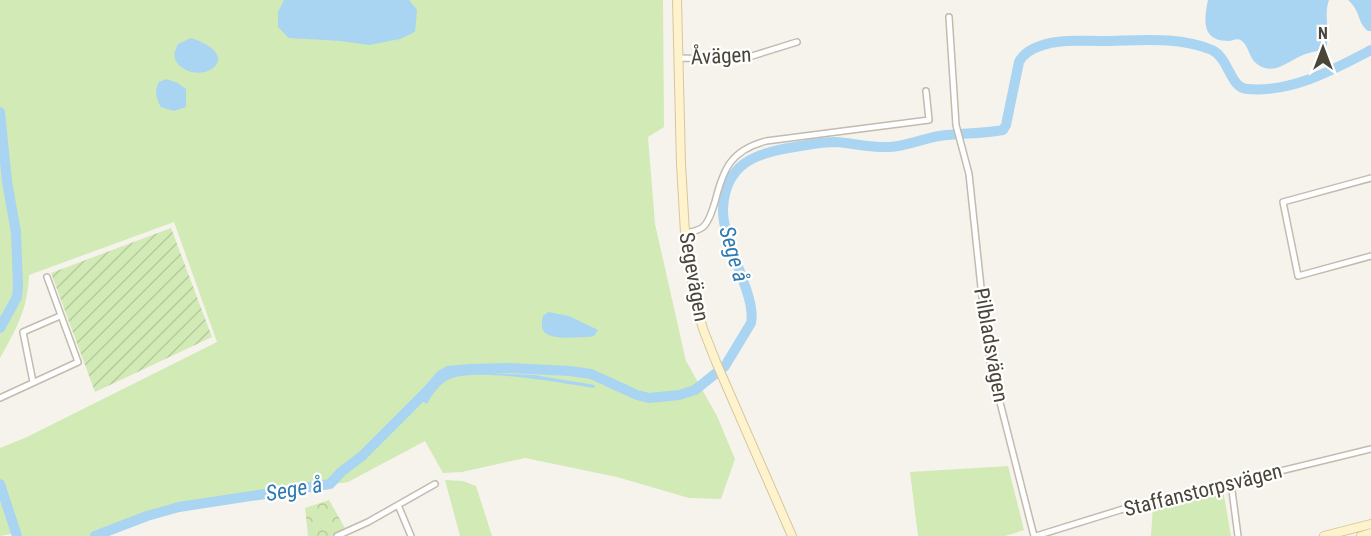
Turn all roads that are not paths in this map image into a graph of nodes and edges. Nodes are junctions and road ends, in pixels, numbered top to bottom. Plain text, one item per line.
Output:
1 (677, 0) edge
2 (950, 17) dead end
3 (797, 42) dead end
4 (679, 58) junction
5 (926, 91) dead end
6 (1371, 178) edge
7 (685, 233) junction
8 (1371, 256) edge
9 (47, 277) dead end
10 (60, 316) junction
11 (33, 382) junction
12 (0, 398) edge
13 (1371, 449) edge
14 (1231, 483) junction
15 (435, 484) dead end
16 (398, 505) junction
17 (1371, 524) edge
18 (1371, 534) edge
19 (337, 536) edge
20 (411, 536) edge
21 (792, 536) edge
22 (1035, 536) edge
23 (1238, 536) edge
24 (1324, 536) edge
25 (1361, 536) edge

1 - 4 street, Segevägen
2 - 22 street, Pilbladsvägen
3 - 4 street, Åvägen
4 - 7 street, Segevägen
5 - 7 street
6 - 8 street
7 - 21 street, Segevägen
9 - 10 street
10 - 11 street
10 - 11 street
11 - 12 street
13 - 14 street, Staffanstorpsvägen
14 - 22 street, Staffanstorpsvägen
14 - 23 street
15 - 16 street
16 - 19 street
16 - 20 street
17 - 24 street
18 - 25 street

